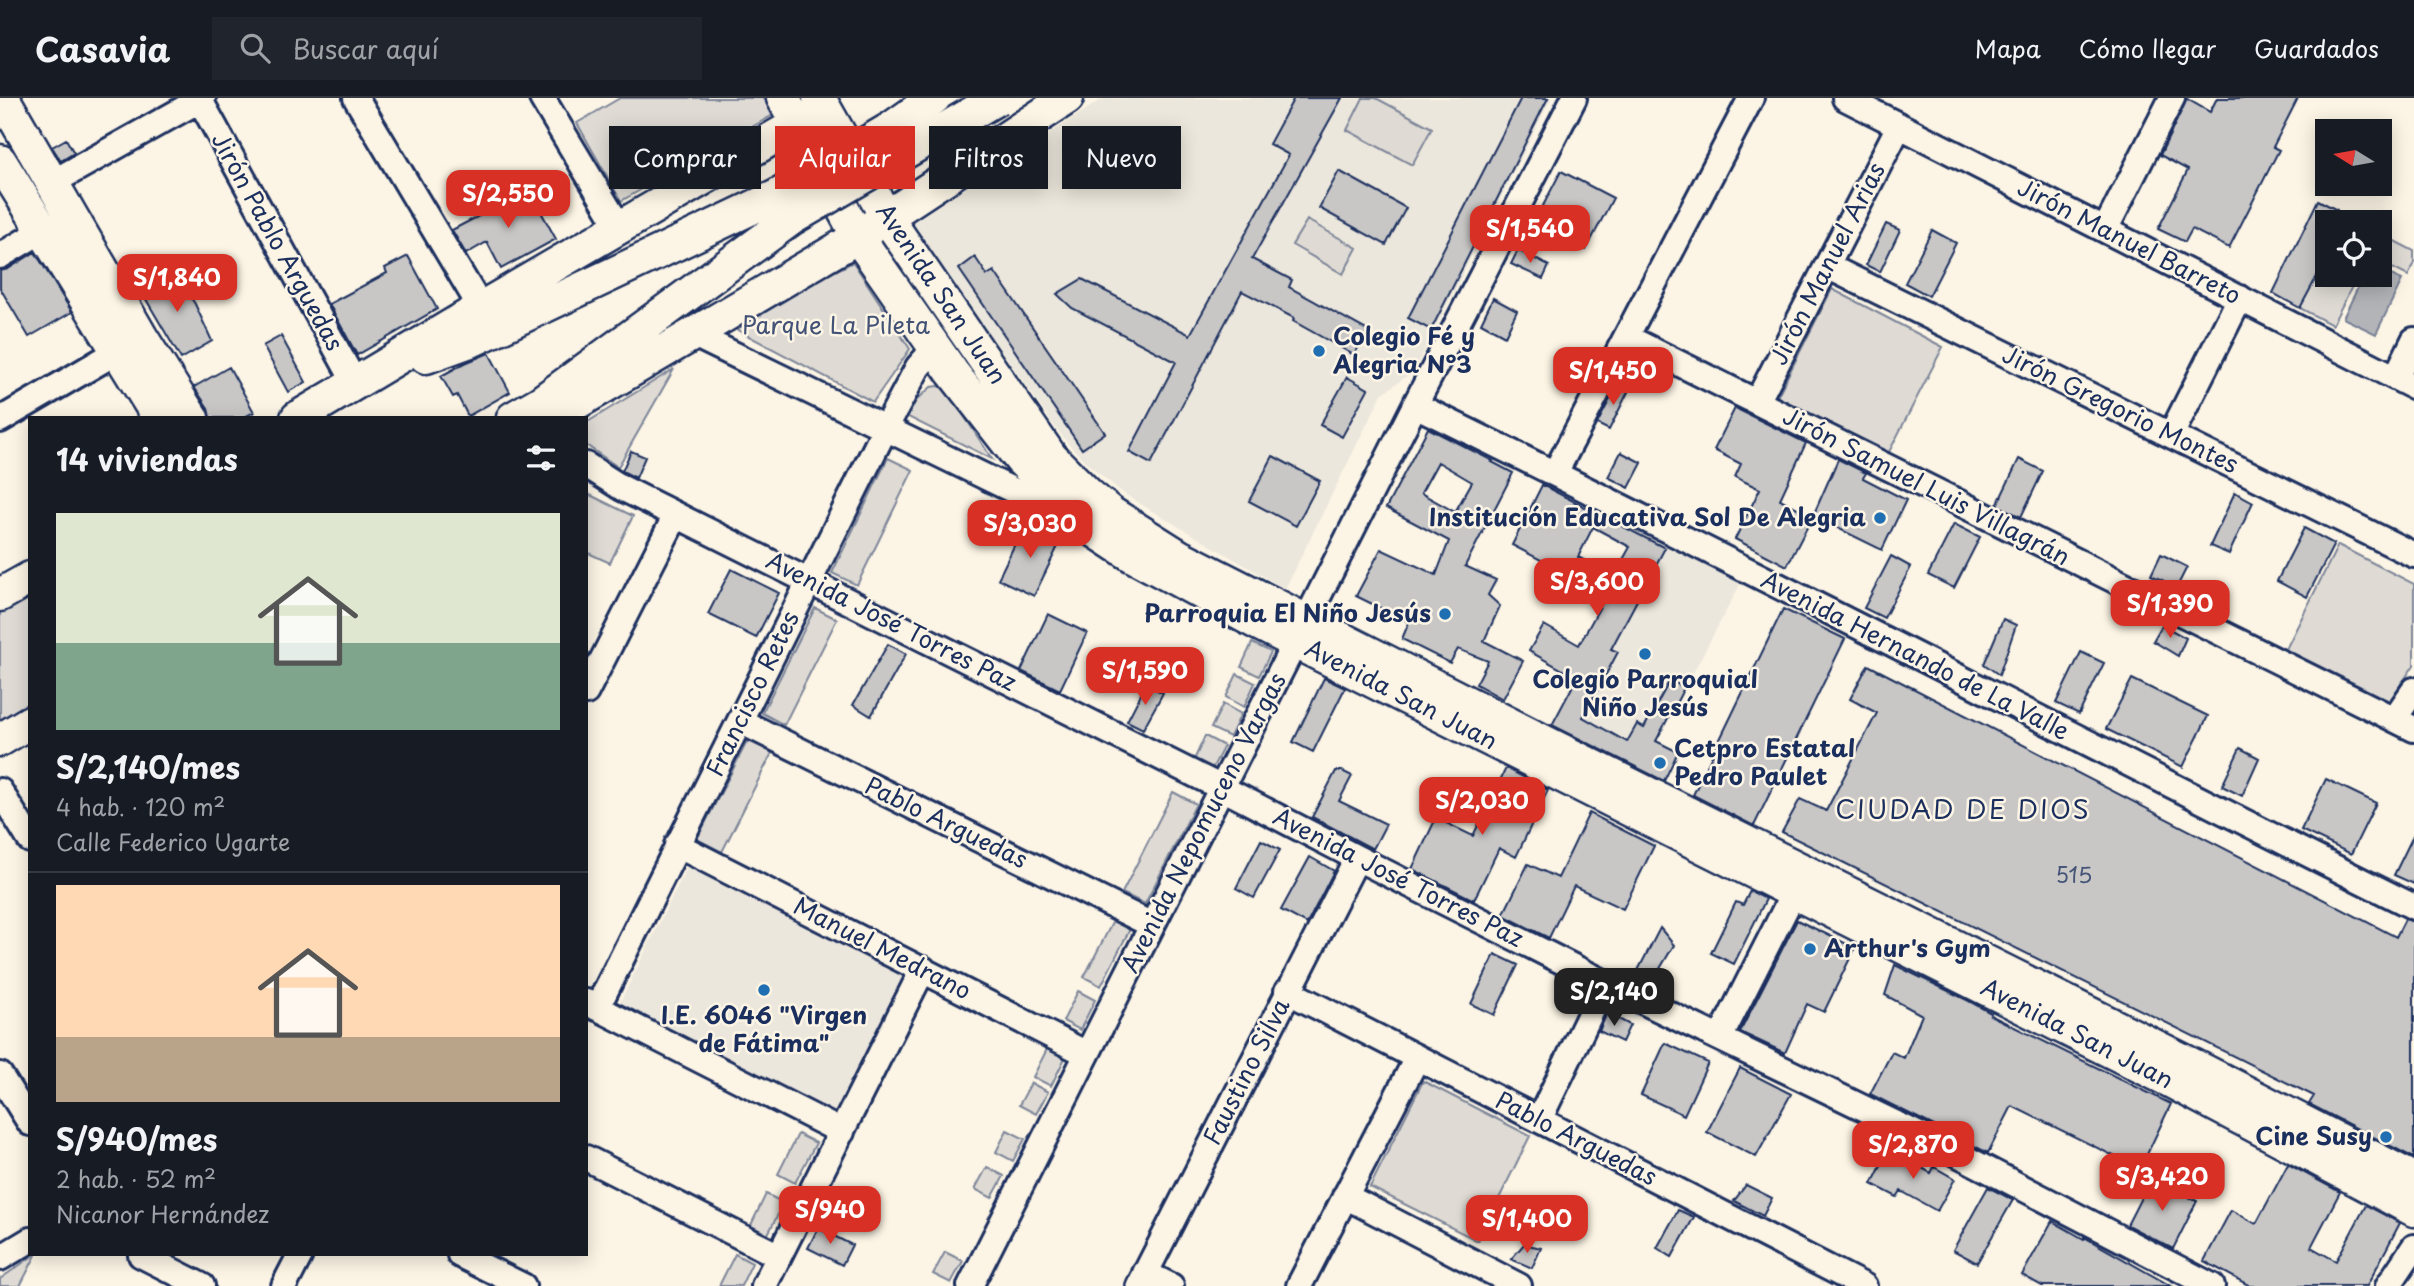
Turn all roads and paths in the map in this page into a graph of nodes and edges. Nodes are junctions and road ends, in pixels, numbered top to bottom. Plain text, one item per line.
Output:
1 (4, 98) edge
2 (356, 98) edge
3 (542, 98) edge
4 (934, 98) edge
5 (998, 98) edge
6 (1067, 98) edge
7 (1574, 98) edge
8 (1751, 98) edge
9 (1845, 98) edge
10 (2172, 98) edge
11 (201, 99) edge
12 (829, 101) edge
13 (790, 111) edge
14 (1899, 126) junction
15 (0, 161) edge
16 (53, 183) junction
17 (887, 218) junction
18 (620, 228) junction
19 (43, 230) junction
20 (2105, 230) junction
21 (858, 237) junction
22 (0, 256) edge
23 (1827, 266) junction
24 (2240, 298) junction
25 (481, 308) junction
26 (692, 334) junction
27 (1626, 337) junction
28 (2414, 340) edge
29 (130, 344) junction
30 (935, 348) junction
31 (2405, 382) edge
32 (355, 383) junction
33 (1757, 402) junction
34 (1415, 405) junction
35 (158, 416) edge
36 (190, 416) edge
37 (300, 416) edge
38 (516, 416) edge
39 (554, 416) edge
40 (0, 420) edge
41 (886, 426) junction
42 (2171, 435) junction
43 (588, 466) edge
44 (1555, 473) junction
45 (676, 514) junction
46 (1089, 527) junction
47 (2414, 555) edge
48 (28, 579) edge
49 (809, 581) junction
50 (0, 595) edge
51 (1301, 631) junction
52 (588, 683) edge
53 (2414, 690) edge
54 (740, 721) junction
55 (28, 723) edge
56 (2404, 724) edge
57 (0, 740) edge
58 (1222, 788) junction
59 (0, 791) edge
60 (28, 837) edge
61 (677, 845) junction
62 (1357, 858) junction
63 (1794, 892) junction
64 (2414, 907) edge
65 (1152, 925) junction
66 (923, 969) junction
67 (1605, 983) junction
68 (1287, 991) junction
69 (592, 1005) edge
70 (1720, 1038) junction
71 (1087, 1054) junction
72 (1417, 1058) junction
73 (2, 1083) edge
74 (28, 1120) edge
75 (1539, 1120) junction
76 (842, 1132) junction
77 (588, 1159) edge
78 (2414, 1179) edge
79 (1345, 1196) junction
80 (2414, 1210) edge
81 (28, 1241) edge
82 (2414, 1247) edge
83 (144, 1256) edge
84 (299, 1256) edge
85 (462, 1256) edge
86 (779, 1256) junction
87 (0, 1258) edge
88 (1142, 1280) edge
89 (2205, 1284) edge
90 (202, 1286) edge
91 (284, 1286) edge
92 (523, 1286) edge
93 (764, 1286) edge
94 (970, 1286) edge
95 (1171, 1286) edge
96 (1299, 1286) edge
97 (1519, 1286) edge
98 (1864, 1286) edge
99 (2388, 1286) edge

1 - 16 main road
2 - 25 street
3 - 18 street
4 - 32 main road, bridge
5 - 38 main road, bridge
6 - 17 main road
7 - 34 street, Avenida Nepomuceno Vargas
8 - 27 street
9 - 14 street, Jirón Manuel Barreto
10 - 20 street
11 - 16 street
11 - 32 street, Jirón Pablo Arguedas
12 - 13 main road
12 - 17 main road, Avenida San Juan
13 - 18 main road
13 - 21 main road, Avenida San Juan
14 - 20 street, Jirón Manuel Barreto
14 - 23 street, Jirón Manuel Arias
15 - 19 main road
16 - 29 main road
17 - 21 main road
17 - 51 main road, Avenida San Juan
18 - 25 main road
19 - 22 street
19 - 29 main road
20 - 24 street, Jirón Manuel Barreto
21 - 26 main road
21 - 30 main road, Avenida San Juan
23 - 33 street, Jirón Manuel Arias
23 - 42 street, Jirón Gregorio Montes
24 - 31 street, Jirón Manuel Barreto
24 - 42 street
25 - 32 main road
26 - 39 main road
26 - 41 street
27 - 33 street, Jirón Samuel Luis Villagrán
27 - 44 street
28 - 31 street
29 - 35 main road
29 - 36 main road
29 - 40 street
30 - 41 street, Francisco Retes
30 - 46 main road, Avenida San Juan
32 - 37 main road
33 - 56 street, Jirón Samuel Luis Villagrán
34 - 44 street, Avenida Hernando de La Valle
34 - 51 street, Avenida Nepomuceno Vargas
41 - 46 street
41 - 49 street, Francisco Retes
42 - 47 street, Jirón Gregorio Montes
43 - 45 street, Avenida José Torres Paz
44 - 64 street, Avenida Hernando de La Valle
45 - 49 street, Avenida José Torres Paz
45 - 52 street
46 - 51 main road, Avenida San Juan
48 - 50 main road
49 - 54 street, Francisco Retes
49 - 58 street, Avenida José Torres Paz
51 - 58 street, Avenida Nepomuceno Vargas
51 - 63 main road, Avenida San Juan
51 - 78 main road, Avenida San Juan
53 - 56 street
54 - 61 street, Francisco Retes
54 - 65 street, Pablo Arguedas
55 - 57 main road
58 - 62 street, Avenida José Torres Paz
58 - 65 street, Avenida Nepomuceno Vargas
59 - 60 street
61 - 66 street, Manuel Medrano
61 - 69 street, Francisco Retes
62 - 67 street, Avenida José Torres Paz
62 - 68 street, Faustino Silva
63 - 70 street
63 - 80 main road, Avenida San Juan
65 - 71 street, Avenida Nepomuceno Vargas
66 - 71 street, Manuel Medrano
66 - 76 street
67 - 70 street, Avenida José Torres Paz
67 - 75 street
68 - 72 street, Pablo Arguedas
68 - 88 street, Faustino Silva
69 - 76 street
70 - 89 street, Avenida José Torres Paz
71 - 94 street, Avenida Nepomuceno Vargas
72 - 75 street, Pablo Arguedas
72 - 79 street
73 - 74 street
75 - 98 street, Pablo Arguedas
76 - 86 street
77 - 86 street
79 - 96 street
79 - 97 street
81 - 87 street
82 - 99 street
83 - 90 street
84 - 91 street
85 - 92 street
86 - 93 street
88 - 95 street

